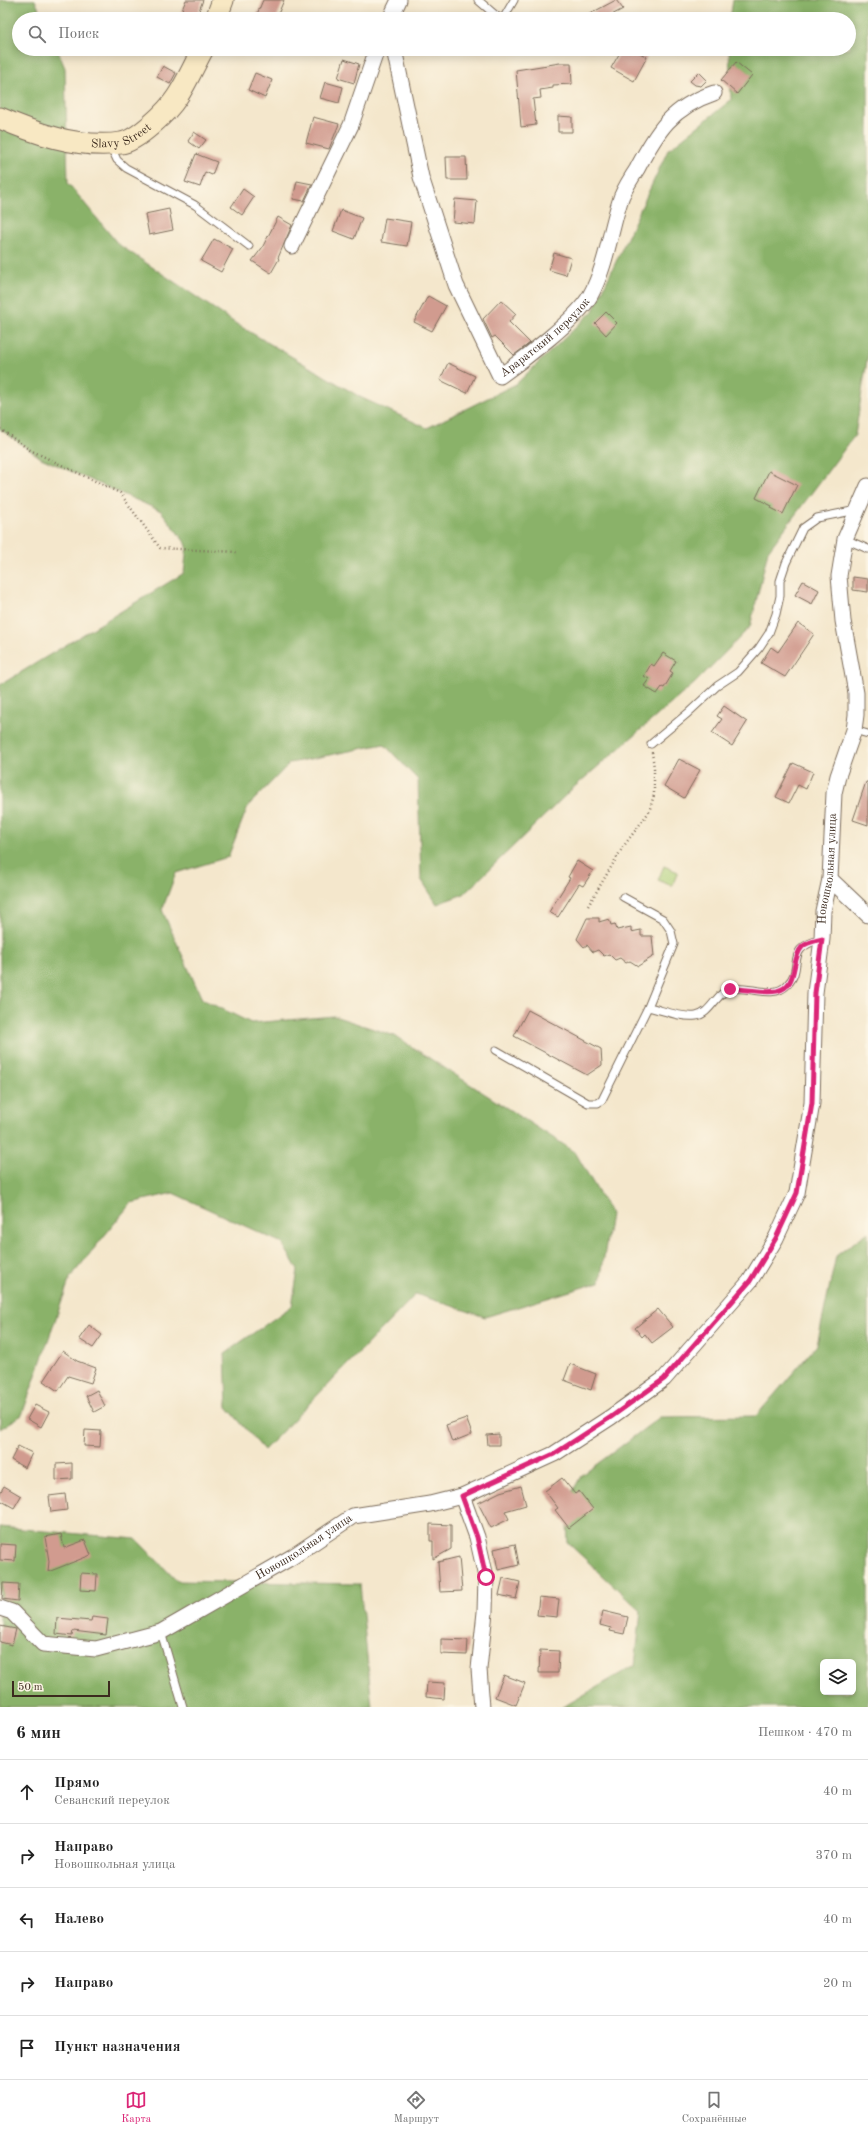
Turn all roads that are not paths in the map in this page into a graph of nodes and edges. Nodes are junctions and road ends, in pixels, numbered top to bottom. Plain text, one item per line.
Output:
1 (223, 0) edge
2 (400, 0) edge
3 (478, 0) edge
4 (514, 0) edge
5 (219, 12) edge
6 (394, 12) edge
7 (398, 12) edge
8 (492, 12) edge
9 (507, 12) edge
10 (199, 56) edge
11 (375, 56) edge
12 (395, 56) edge
13 (714, 93) dead end
14 (0, 118) edge
15 (110, 143) junction
16 (249, 246) dead end
17 (292, 246) dead end
18 (868, 486) edge
19 (856, 510) junction
20 (845, 539) junction
21 (868, 549) edge
22 (861, 732) edge
23 (651, 744) road end
24 (830, 879) junction
25 (623, 897) dead end
26 (868, 914) edge
27 (822, 939) junction
28 (648, 1007) junction
29 (496, 1050) dead end
30 (462, 1496) junction
31 (0, 1608) edge
32 (161, 1632) junction
33 (183, 1707) edge
34 (482, 1707) edge

1 - 5 street
2 - 6 street
2 - 7 street
3 - 8 lane
4 - 9 lane
10 - 15 street, Slavy Street
11 - 17 street
12 - 13 street, Араратский переулок
14 - 15 street, Slavy Street
15 - 16 lane
18 - 19 street, Новошкольная улица
19 - 20 street, Новошкольная улица
19 - 23 lane
20 - 21 lane
20 - 22 street, Новошкольная улица
22 - 24 street, Новошкольная улица
24 - 26 street
24 - 27 street, Новошкольная улица
25 - 28 lane
27 - 28 lane
27 - 30 street, Новошкольная улица
28 - 29 lane
30 - 32 street, Новошкольная улица
30 - 34 street
31 - 32 street, Новошкольная улица
32 - 33 lane

